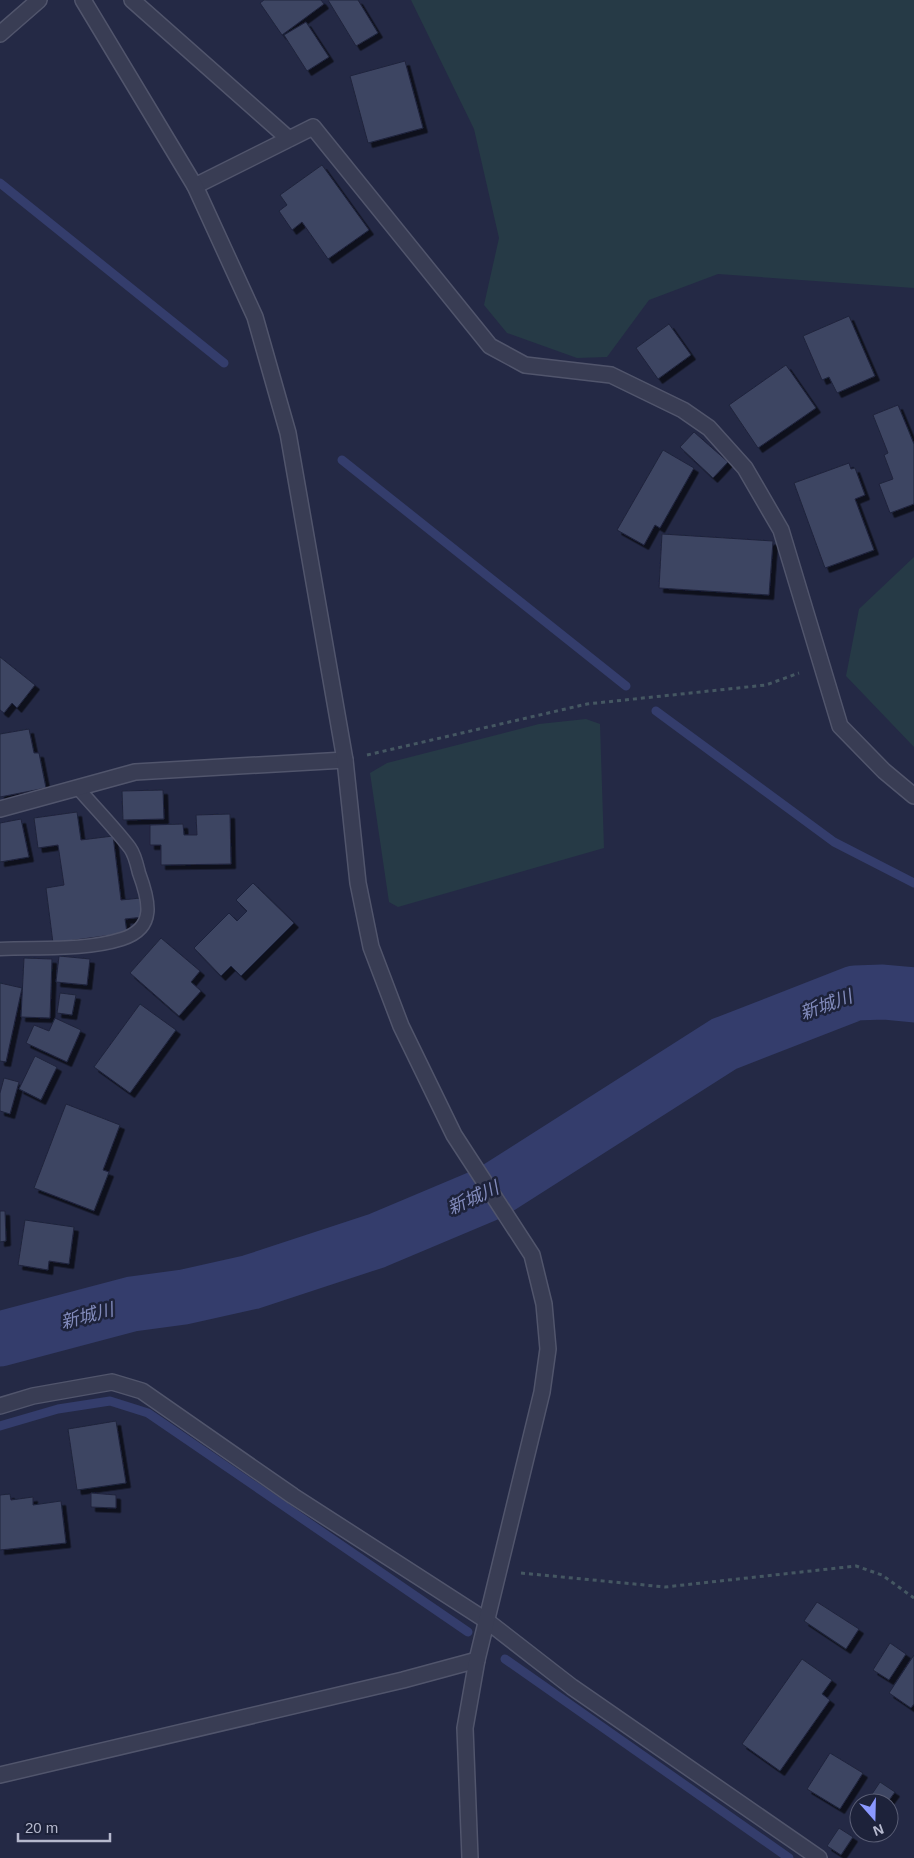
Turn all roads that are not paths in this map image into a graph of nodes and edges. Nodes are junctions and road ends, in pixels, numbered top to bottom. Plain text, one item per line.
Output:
1 (39, 0) edge
2 (83, 0) edge
3 (132, 0) edge
4 (0, 34) edge
5 (289, 139) junction
6 (195, 186) junction
7 (345, 760) junction
8 (78, 788) junction
9 (914, 796) edge
10 (0, 809) edge
11 (0, 949) edge
12 (0, 1406) edge
13 (487, 1621) junction
14 (477, 1660) junction
15 (0, 1774) edge
16 (470, 1858) edge
17 (819, 1858) edge

1 - 4 street
2 - 6 street
3 - 5 street
5 - 6 street
5 - 9 street
6 - 7 street
7 - 8 street
7 - 13 street
8 - 10 street
8 - 11 lane
12 - 13 street
13 - 14 street
13 - 17 street
14 - 15 street
14 - 16 street

